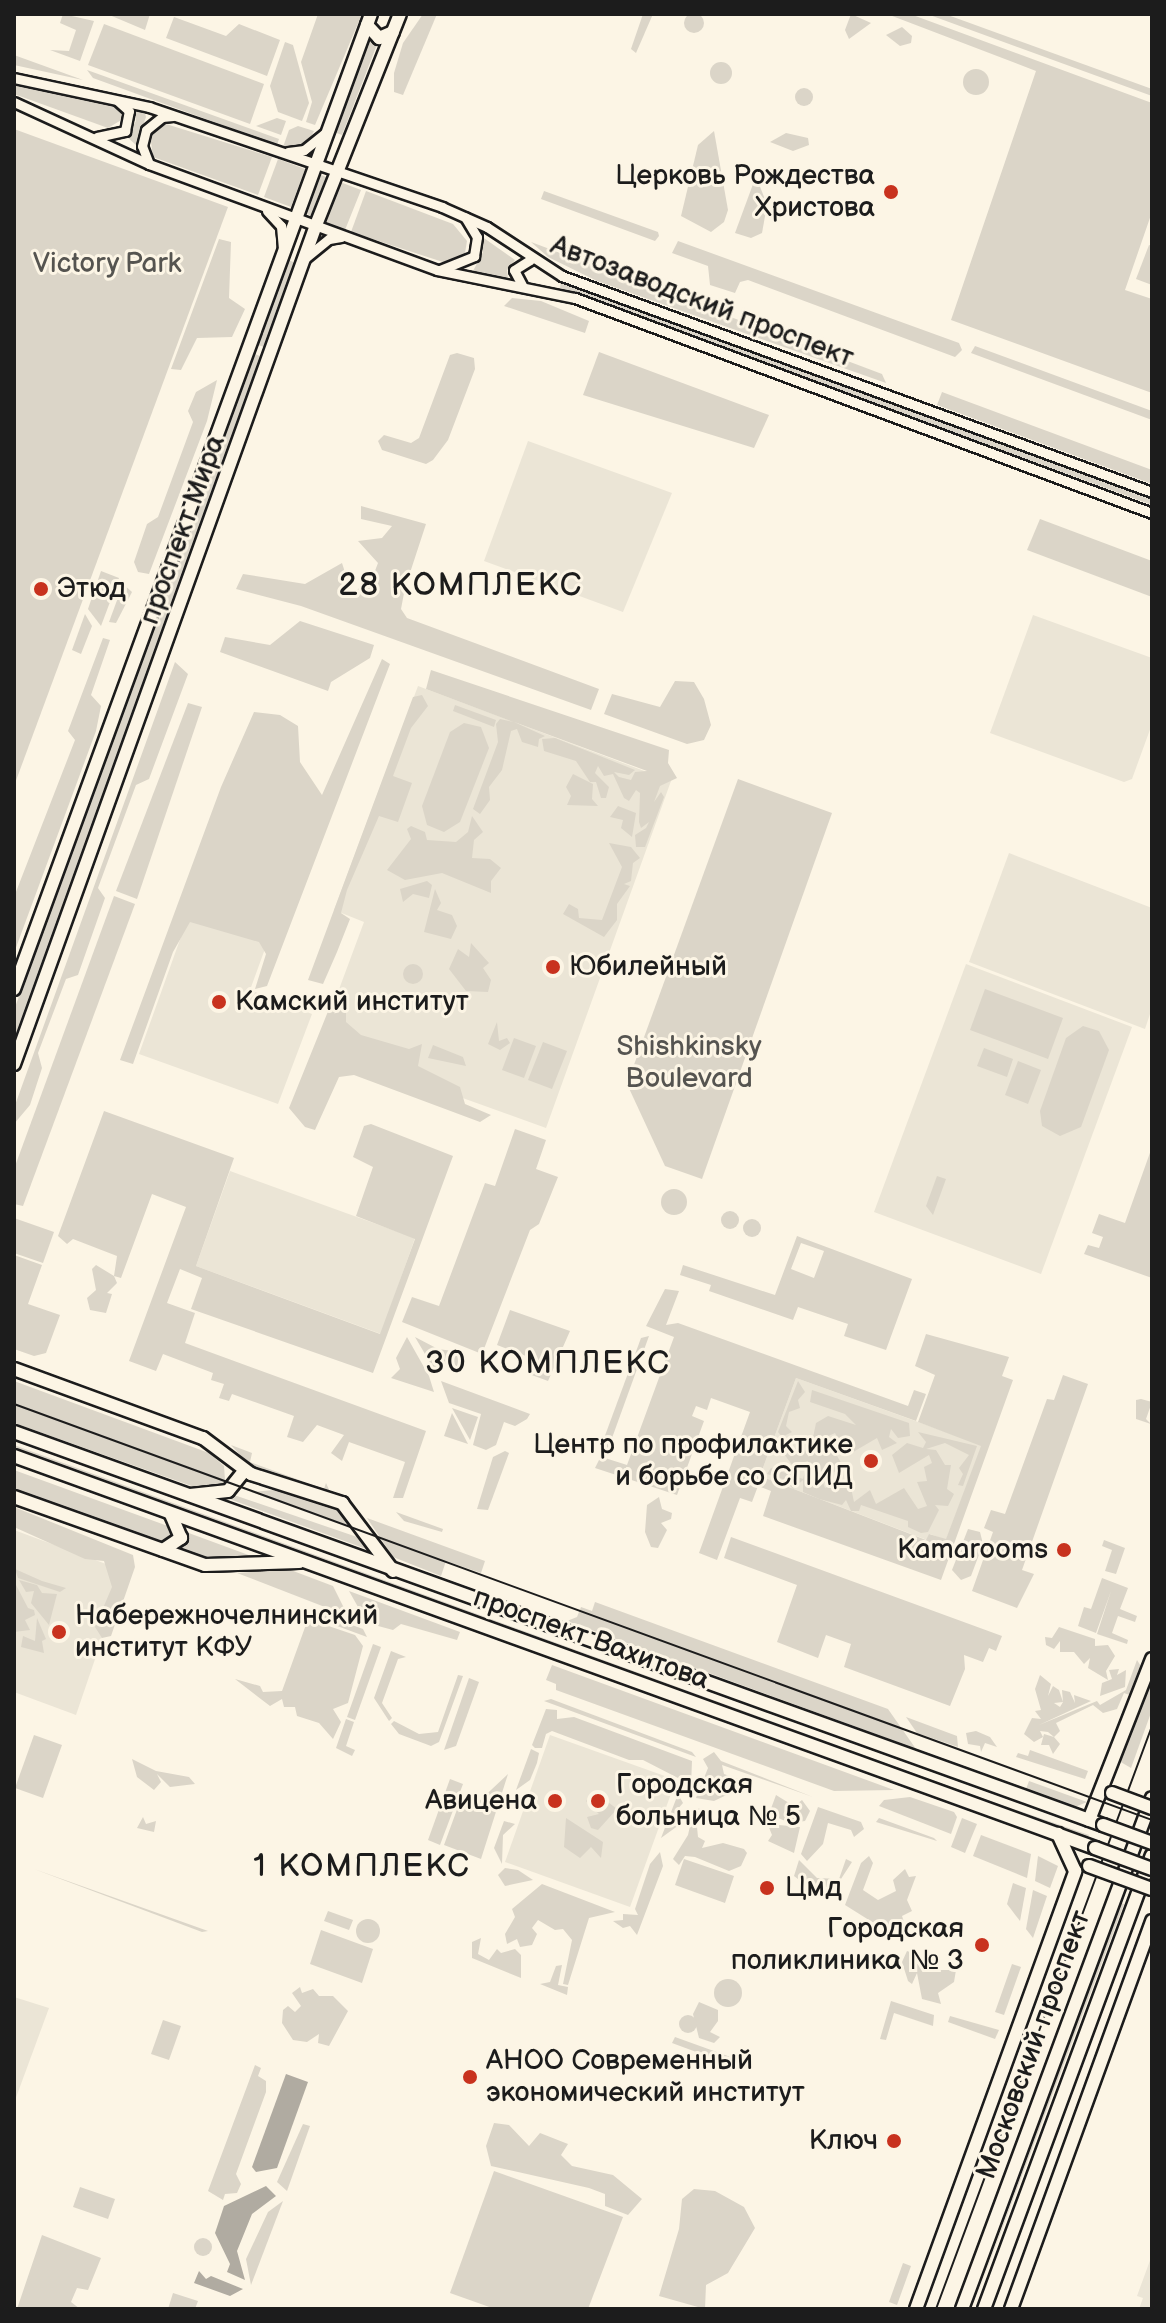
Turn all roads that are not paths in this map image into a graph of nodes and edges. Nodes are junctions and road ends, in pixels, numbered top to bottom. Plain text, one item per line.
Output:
1 (400, 14) edge
2 (369, 20) edge
3 (393, 32) junction
4 (14, 78) edge
5 (112, 99) junction
6 (14, 102) edge
7 (176, 116) junction
8 (326, 132) junction
9 (90, 136) junction
10 (278, 152) junction
11 (149, 164) junction
12 (314, 165) junction
13 (336, 172) junction
14 (258, 204) junction
15 (294, 217) junction
16 (465, 217) junction
17 (316, 225) junction
18 (346, 237) junction
19 (283, 251) junction
20 (304, 259) junction
21 (530, 260) junction
22 (437, 270) junction
23 (525, 288) junction
24 (246, 359) junction
25 (268, 366) junction
26 (1152, 492) edge
27 (1152, 513) edge
28 (14, 989) edge
29 (14, 1064) edge
30 (14, 1369) edge
31 (14, 1432) edge
32 (14, 1456) edge
33 (244, 1471) junction
34 (183, 1495) junction
35 (14, 1497) edge
36 (171, 1514) junction
37 (163, 1550) junction
38 (306, 1562) junction
39 (393, 1571) junction
40 (1152, 1659) edge
41 (1108, 1791) junction
42 (1152, 1798) edge
43 (1152, 1808) edge
44 (1089, 1820) junction
45 (1058, 1834) junction
46 (1152, 1843) edge
47 (1152, 1856) edge
48 (1152, 1869) edge
49 (1075, 1871) junction
50 (1152, 1889) edge
51 (1152, 1921) edge
52 (916, 2309) edge
53 (962, 2309) edge
54 (984, 2309) edge
55 (1011, 2309) edge

1 - 3 main road, проспект Мира
2 - 3 main road
2 - 8 main road, проспект Мира
3 - 13 main road, проспект Мира
4 - 5 street, Автозаводский проспект
5 - 7 street, Автозаводский проспект
5 - 9 street
6 - 9 street, Автозаводский проспект
7 - 10 street, Автозаводский проспект
7 - 11 street
8 - 10 street
8 - 12 main road, проспект Мира
9 - 11 street, Автозаводский проспект
10 - 12 street, Автозаводский проспект
11 - 14 street, Автозаводский проспект
12 - 13 street, Автозаводский проспект
12 - 15 main road, проспект Мира
13 - 16 street, Автозаводский проспект
13 - 17 main road, проспект Мира
14 - 15 street, Автозаводский проспект
14 - 19 street
15 - 17 street, Автозаводский проспект
15 - 19 main road, проспект Мира
16 - 21 street, Автозаводский проспект
16 - 22 street
17 - 18 street, Автозаводский проспект
17 - 20 main road, проспект Мира
18 - 20 street
18 - 22 street, Автозаводский проспект
19 - 24 main road, проспект Мира
20 - 25 main road, проспект Мира
21 - 23 street
21 - 26 street, Автозаводский проспект
22 - 23 street, Автозаводский проспект
23 - 27 street, Автозаводский проспект
24 - 25 main road
24 - 28 main road, проспект Мира
25 - 29 main road, проспект Мира
30 - 33 main road
31 - 34 main road, проспект Вахитова
32 - 36 main road, проспект Вахитова
33 - 34 main road
33 - 39 main road
34 - 39 main road, проспект Вахитова
35 - 37 main road
36 - 37 main road
36 - 38 main road, проспект Вахитова
37 - 38 main road
38 - 45 main road, проспект Вахитова
39 - 44 main road, проспект Вахитова
40 - 41 main road
41 - 43 main road, bridge
41 - 44 main road
42 - 53 main road, Московский проспект
44 - 46 main road, проспект Вахитова, bridge
45 - 48 main road, проспект Вахитова, bridge
45 - 49 main road
47 - 54 main road, Московский проспект
49 - 50 main road, bridge
49 - 52 main road
51 - 55 main road

